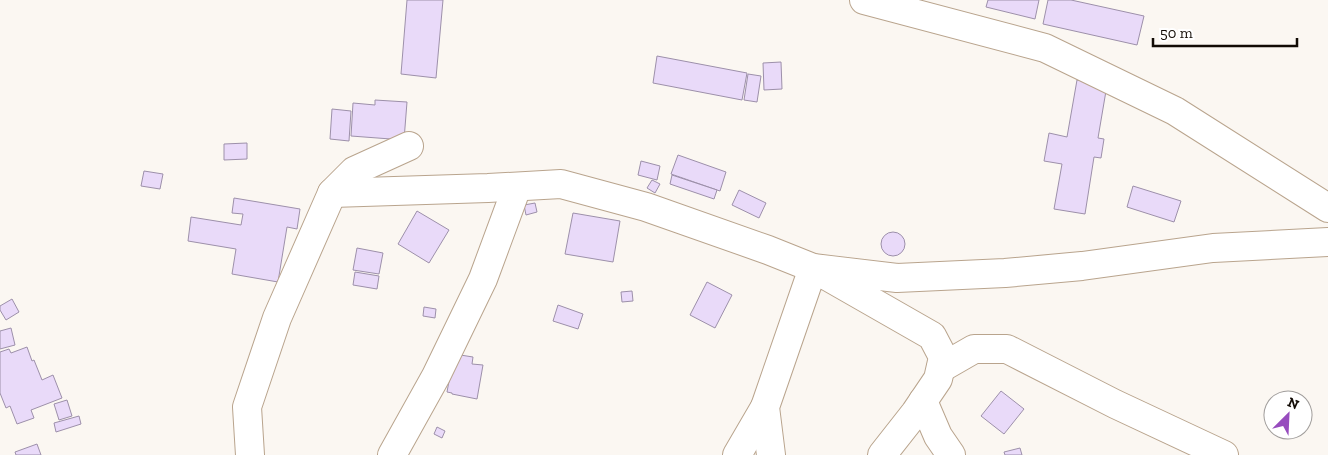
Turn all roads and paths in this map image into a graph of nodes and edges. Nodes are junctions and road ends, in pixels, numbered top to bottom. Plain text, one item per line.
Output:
1 (864, 0) edge
2 (409, 146) dead end
3 (517, 187) junction
4 (332, 192) junction
5 (1328, 208) edge
6 (1328, 242) edge
7 (813, 268) junction
8 (941, 368) junction
9 (923, 401) junction
10 (765, 407) junction
11 (250, 455) edge
12 (392, 455) edge
13 (737, 455) edge
14 (771, 455) edge
15 (882, 455) edge
16 (951, 455) edge
17 (1224, 455) edge

1 - 5 street
2 - 4 street
3 - 4 street
3 - 7 street
3 - 12 street
4 - 11 street
6 - 7 street
7 - 8 street
7 - 10 street
8 - 9 street
8 - 17 street
9 - 15 street
9 - 16 street
10 - 13 street
10 - 14 street

